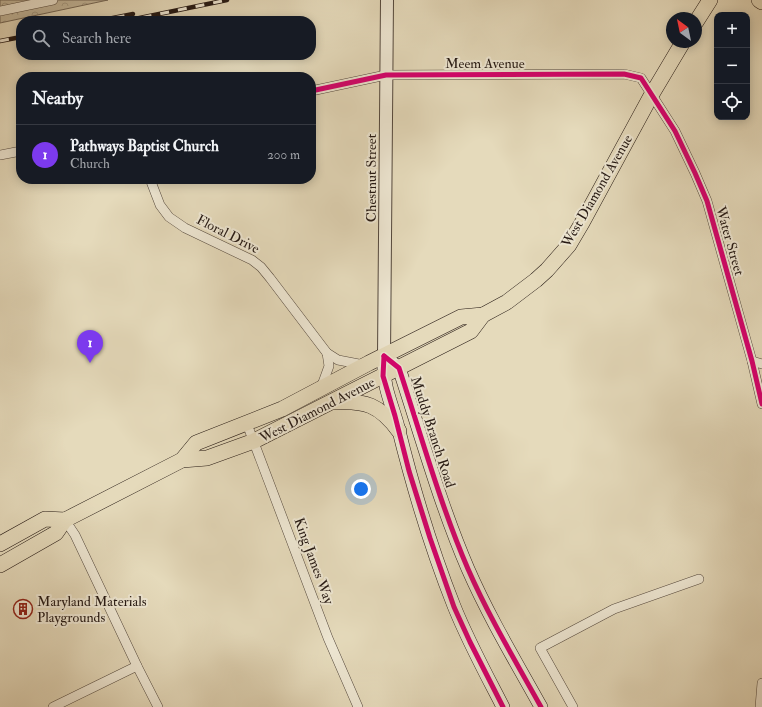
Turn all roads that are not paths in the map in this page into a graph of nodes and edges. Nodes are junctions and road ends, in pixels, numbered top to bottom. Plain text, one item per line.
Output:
1 (53, 0) edge
2 (387, 0) edge
3 (710, 0) edge
4 (759, 0) edge
5 (762, 2) edge
6 (0, 11) edge
7 (702, 13) edge
8 (679, 48) edge
9 (386, 75) junction
10 (316, 90) edge
11 (652, 94) junction
12 (16, 152) edge
13 (0, 155) edge
14 (152, 184) edge
15 (483, 315) junction
16 (327, 353) junction
17 (384, 356) junction
18 (752, 361) junction
19 (762, 364) edge
20 (364, 365) junction
21 (399, 368) junction
22 (383, 376) junction
23 (320, 389) junction
24 (331, 403) junction
25 (762, 404) edge
26 (247, 424) junction
27 (399, 431) junction
28 (254, 441) junction
29 (182, 460) junction
30 (65, 520) junction
31 (0, 544) edge
32 (0, 565) edge
33 (699, 579) dead end
34 (137, 666) junction
35 (762, 683) edge
36 (53, 707) edge
37 (158, 707) edge
38 (358, 707) edge
39 (503, 707) edge
40 (541, 707) edge
41 (573, 707) edge
42 (760, 707) edge

1 - 6 street
2 - 9 street, Chestnut Street
3 - 7 main road
4 - 5 main road
8 - 11 main road, West Diamond Avenue
9 - 10 street, Meem Avenue
9 - 11 street, Meem Avenue
9 - 17 street, Chestnut Street
11 - 15 main road, West Diamond Avenue
11 - 18 street, Water Street
12 - 13 street
14 - 16 street, Floral Drive
15 - 17 main road, West Diamond Avenue
15 - 21 main road, West Diamond Avenue
16 - 20 street, Floral Drive
16 - 23 street
17 - 20 main road, West Diamond Avenue
17 - 21 main road, Muddy Branch Road
17 - 22 main road
18 - 19 street
18 - 25 street, Water Street
20 - 23 main road, West Diamond Avenue
21 - 22 main road, West Diamond Avenue
21 - 40 main road, Muddy Branch Road
22 - 24 main road, West Diamond Avenue
22 - 27 main road
23 - 26 main road, West Diamond Avenue
24 - 27 main road
24 - 28 main road, West Diamond Avenue
26 - 28 street, King James Way
26 - 29 main road, West Diamond Avenue
27 - 39 main road
28 - 29 main road, West Diamond Avenue
28 - 38 street, King James Way
29 - 30 main road, West Diamond Avenue
30 - 31 main road, West Diamond Avenue
30 - 32 main road, West Diamond Avenue
30 - 34 street
33 - 41 street
34 - 36 street
34 - 37 street
35 - 42 street

